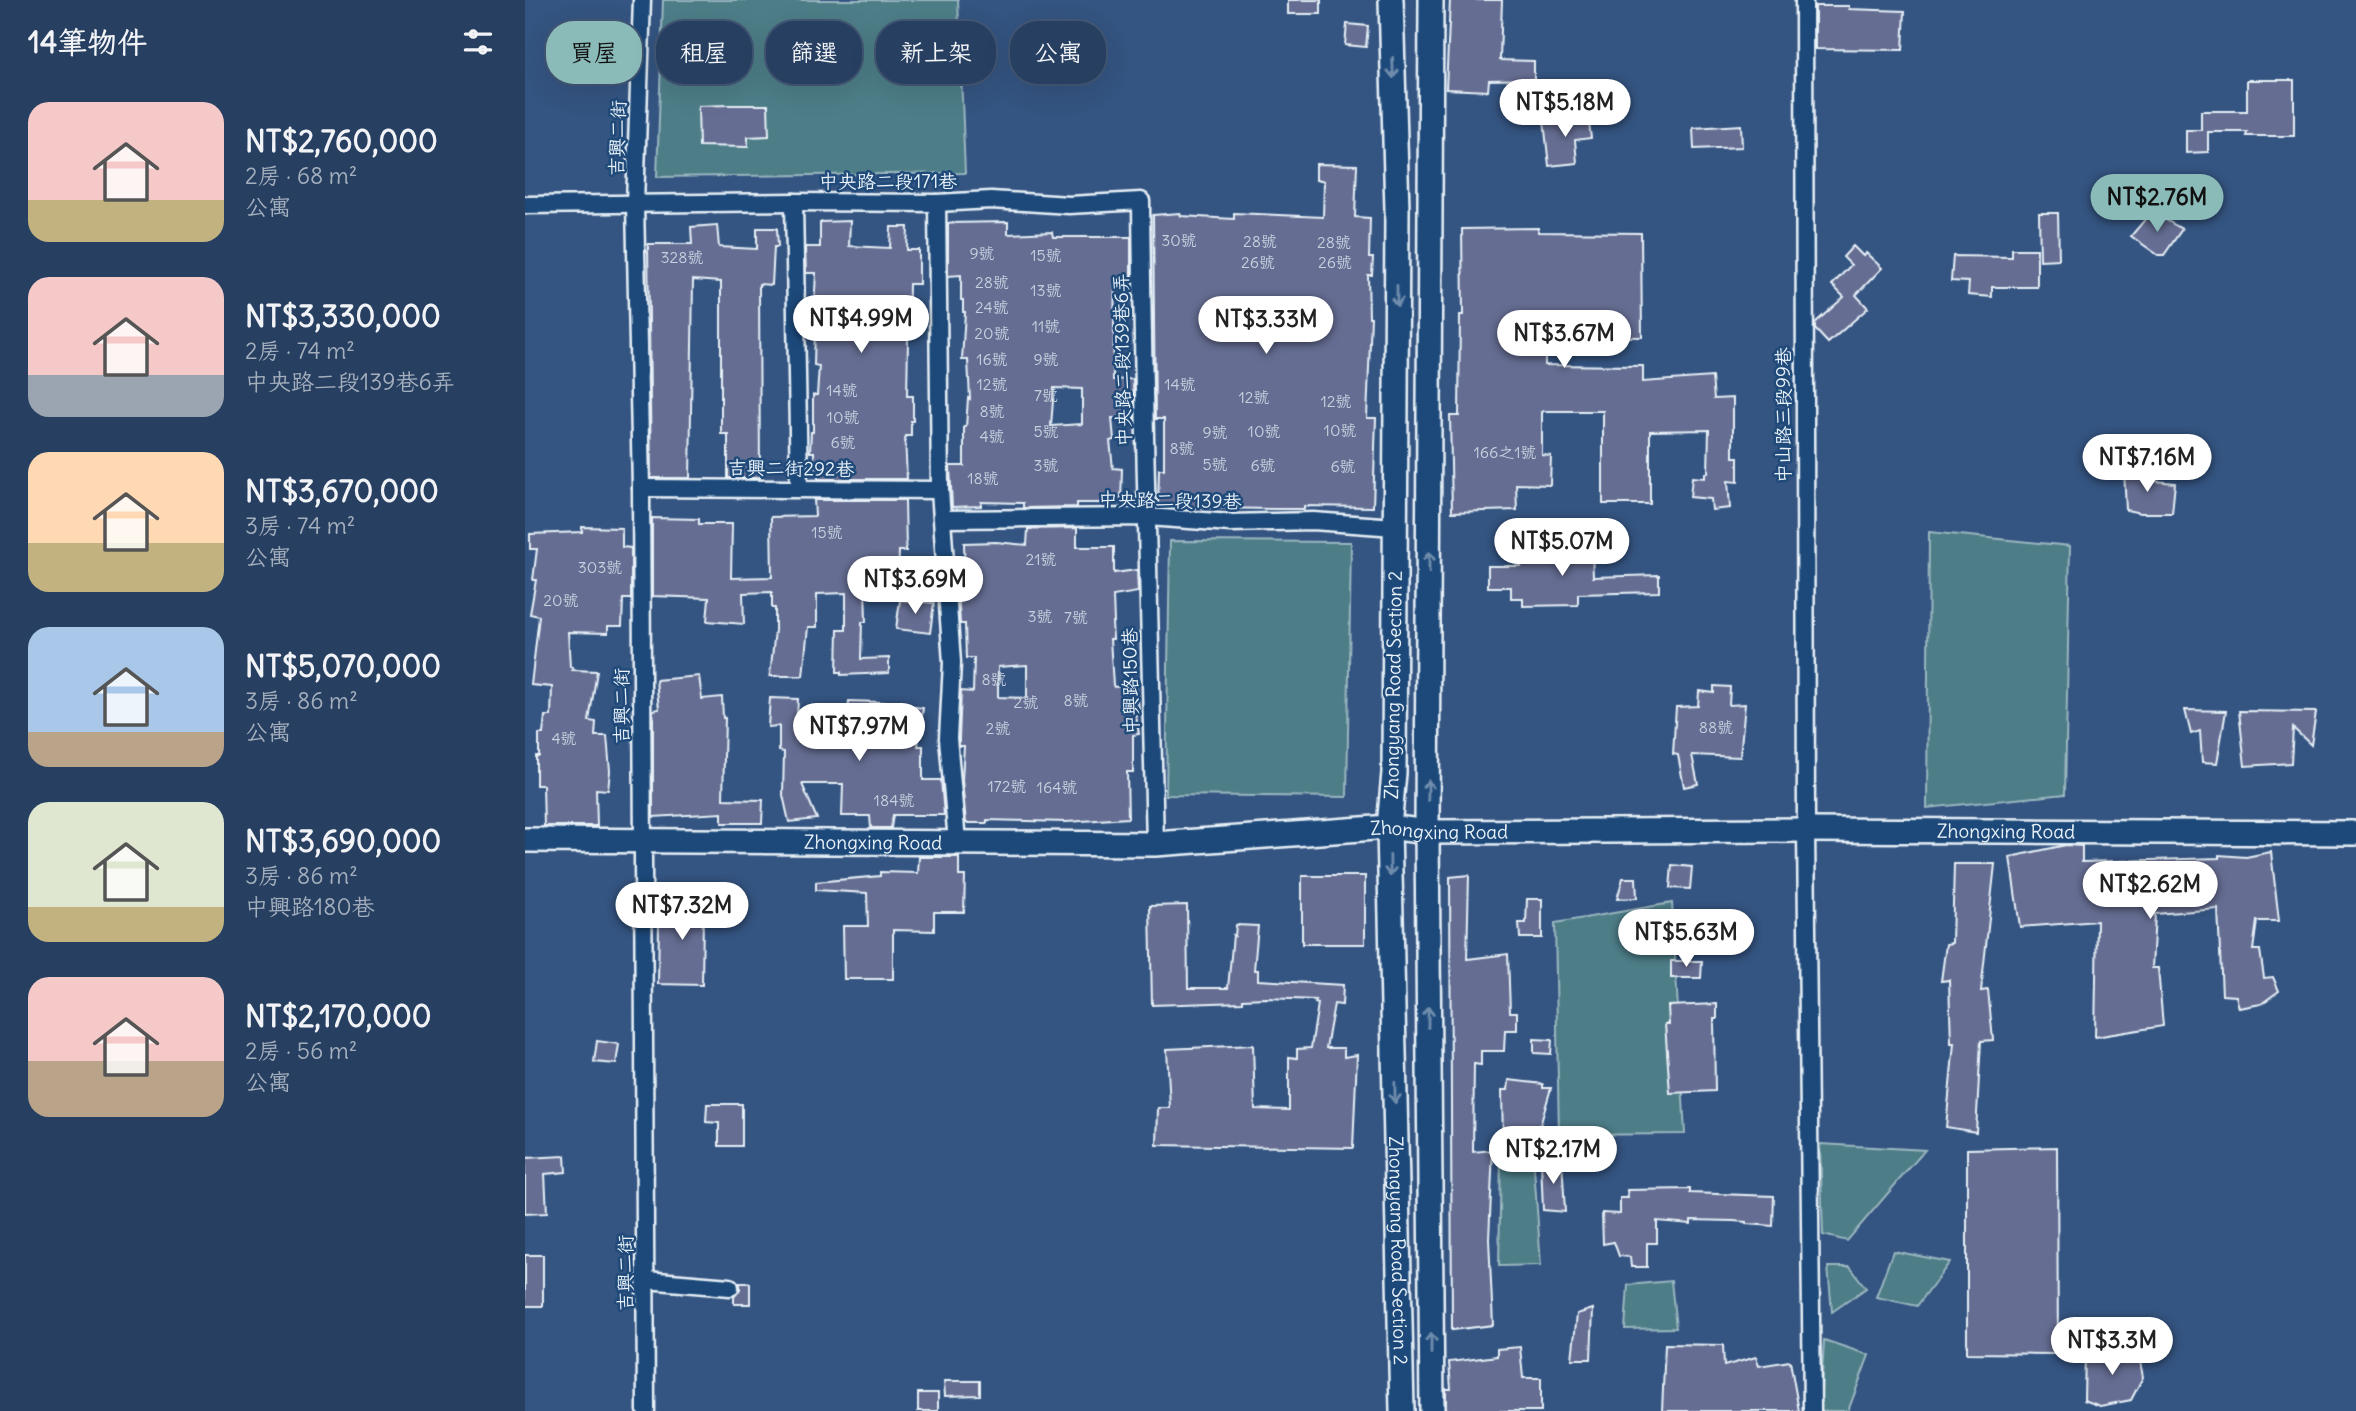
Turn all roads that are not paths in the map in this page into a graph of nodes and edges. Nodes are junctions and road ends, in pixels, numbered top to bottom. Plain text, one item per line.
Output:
1 (642, 0) edge
2 (1391, 0) edge
3 (1431, 0) edge
4 (1804, 0) edge
5 (1141, 201) joint
6 (793, 202) junction
7 (937, 203) junction
8 (635, 204) junction
9 (525, 205) edge
10 (641, 488) junction
11 (799, 488) junction
12 (940, 490) junction
13 (1148, 517) junction
14 (944, 519) junction
15 (1395, 527) junction
16 (1389, 827) junction
17 (1806, 830) junction
18 (1427, 832) junction
19 (2356, 833) edge
20 (525, 840) edge
21 (643, 842) junction
22 (957, 842) junction
23 (1155, 844) junction
24 (646, 1280) junction
25 (730, 1287) dead end
26 (646, 1411) edge
27 (1402, 1411) edge
28 (1432, 1411) edge
29 (1812, 1411) edge

1 - 8 street, 吉興二街
2 -> 15 street, Zhongyang Road Section 2
18 -> 3 street, Zhongyang Road Section 2
4 - 17 street, 中山路三段99巷
5 - 7 street, 中央路二段171巷
5 - 13 street, 中央路二段139巷6弄
6 - 7 street, 中央路二段171巷
6 - 8 street, 中央路二段171巷
6 - 11 street
7 - 12 street
8 - 9 street, 中央路二段171巷
8 - 10 street, 吉興二街
10 - 11 street, 吉興二街292巷
10 - 21 street, 吉興二街
11 - 12 street, 吉興二街292巷
12 - 14 street
13 - 14 street, 中央路二段139巷
13 - 15 street, 中央路二段139巷
13 - 23 street, 中興路150巷
14 - 22 street
15 - 16 street, Zhongyang Road Section 2
16 - 18 street, Zhongxing Road
16 - 23 street, Zhongxing Road
16 -> 27 street, Zhongyang Road Section 2
17 - 18 street, Zhongxing Road
17 - 19 street, Zhongxing Road
17 - 29 street, 中山路三段99巷
28 -> 18 street, Zhongyang Road Section 2
20 - 21 street, Zhongxing Road
21 - 22 street, Zhongxing Road
21 - 24 street, 吉興二街
22 - 23 street, Zhongxing Road
24 - 25 street
24 - 26 street, 吉興二街

